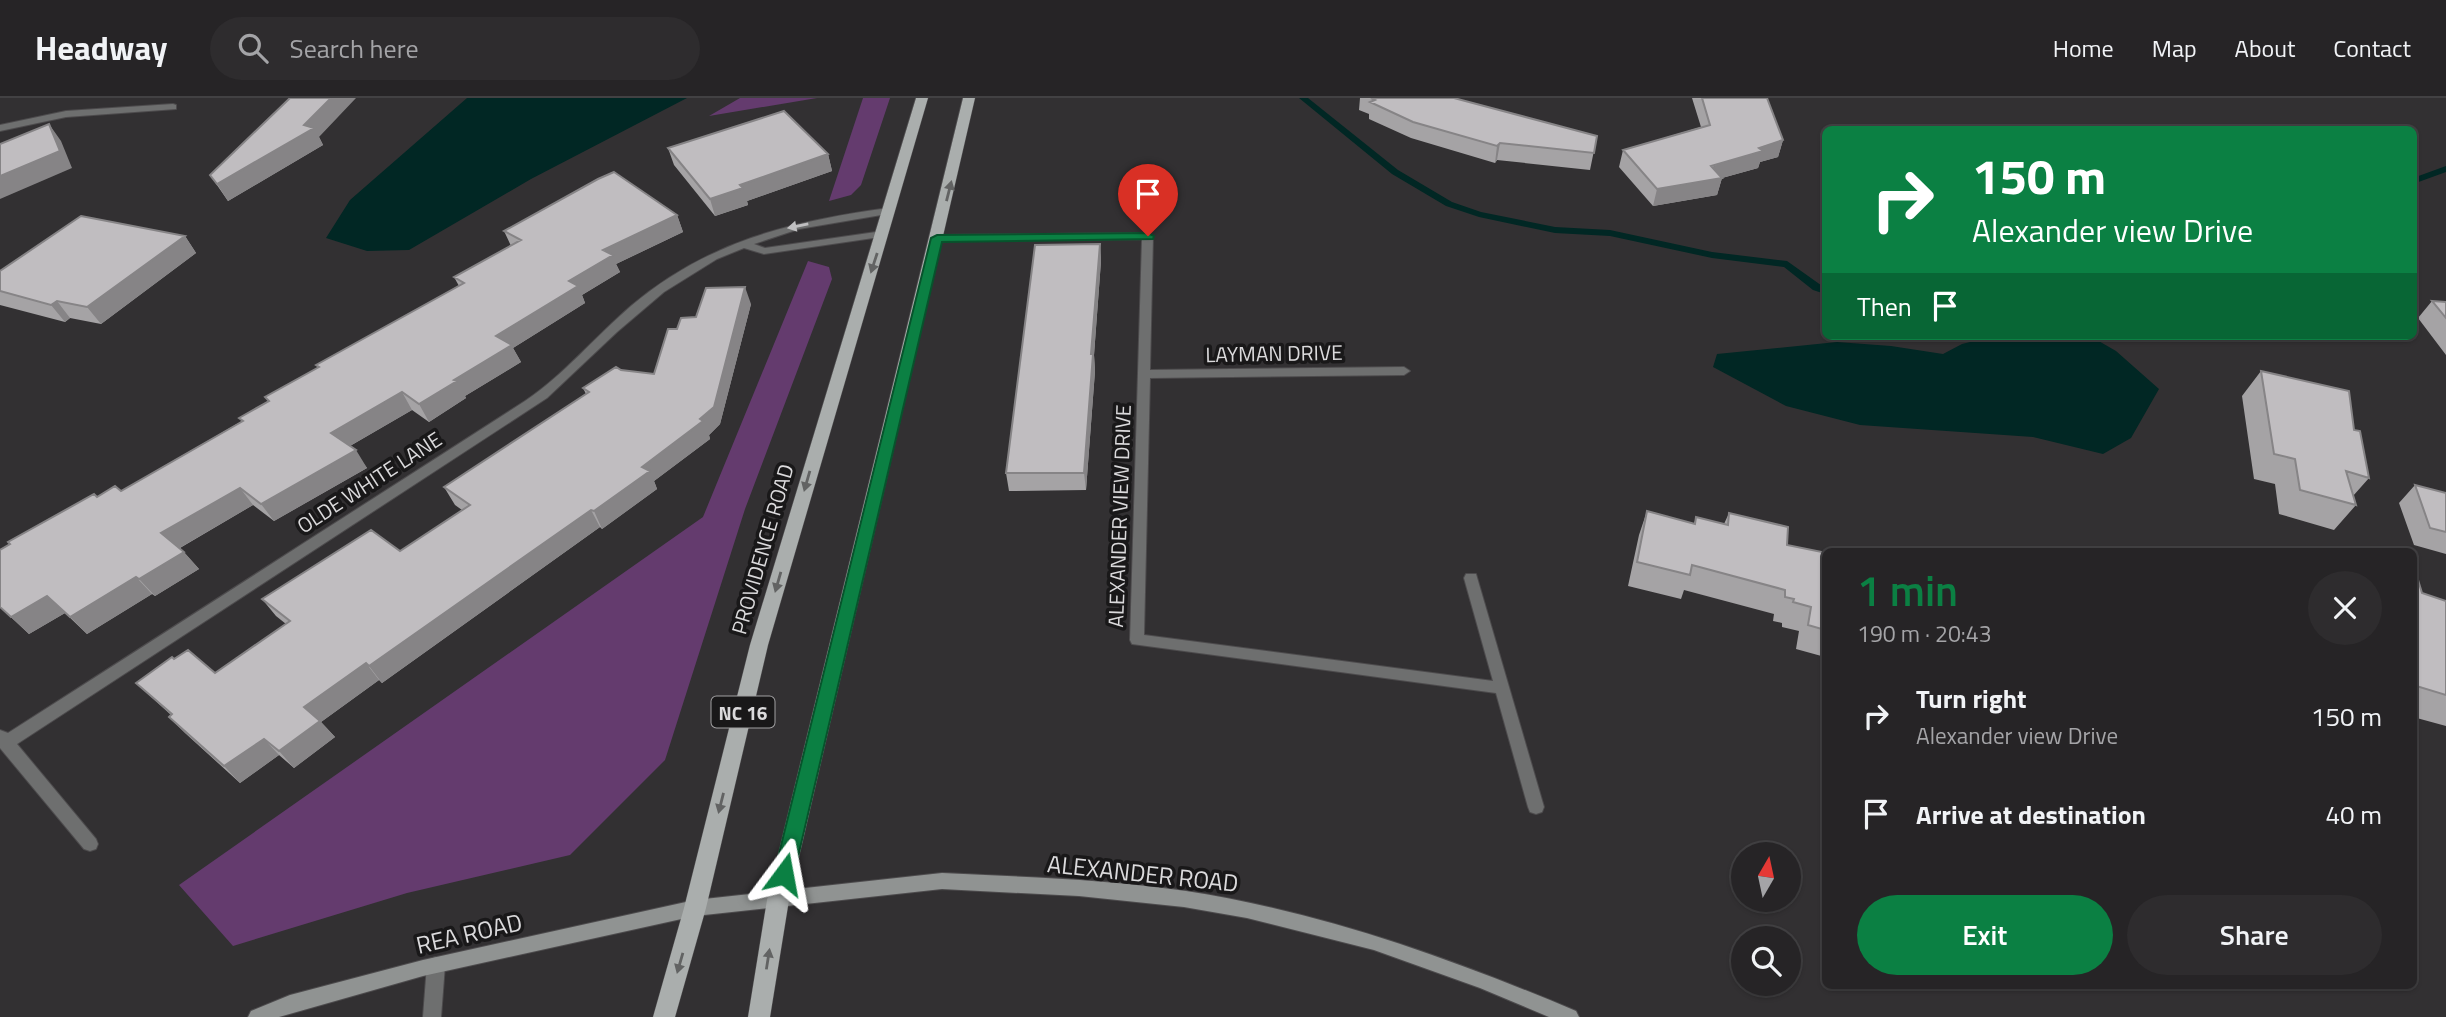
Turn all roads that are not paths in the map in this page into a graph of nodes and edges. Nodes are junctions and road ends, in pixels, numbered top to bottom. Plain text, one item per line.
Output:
1 (922, 98) edge
2 (969, 98) edge
3 (173, 107) dead end
4 (0, 128) edge
5 (889, 211) junction
6 (883, 234) junction
7 (937, 238) junction
8 (744, 244) junction
9 (1404, 370) dead end
10 (1144, 374) junction
11 (1471, 578) dead end
12 (1502, 688) junction
13 (3, 739) edge
14 (1536, 807) dead end
15 (90, 844) dead end
16 (778, 900) junction
17 (695, 908) junction
18 (436, 965) junction
19 (257, 1017) edge
20 (432, 1017) edge
21 (664, 1017) edge
22 (759, 1017) edge
23 (1570, 1017) edge

1 - 5 main road, PROVIDENCE ROAD / NC 16
7 -> 2 main road
3 - 4 street
5 - 6 main road, PROVIDENCE ROAD / NC 16
5 -> 8 street, OLDE WHITE LANE
6 - 8 street, OLDE WHITE LANE
6 -> 17 main road, PROVIDENCE ROAD / NC 16
7 - 10 street, ALEXANDER VIEW DRIVE
7 - 16 main road
8 - 13 street, OLDE WHITE LANE
9 - 10 street, LAYMAN DRIVE
10 - 12 street, ALEXANDER VIEW DRIVE
11 - 12 street
12 - 14 street
13 - 15 street
16 - 17 street, ALEXANDER ROAD
22 -> 16 main road
16 - 23 street, ALEXANDER ROAD
17 - 18 street, REA ROAD
17 -> 21 main road, PROVIDENCE ROAD / NC 16
18 - 19 street, REA ROAD
18 - 20 street

